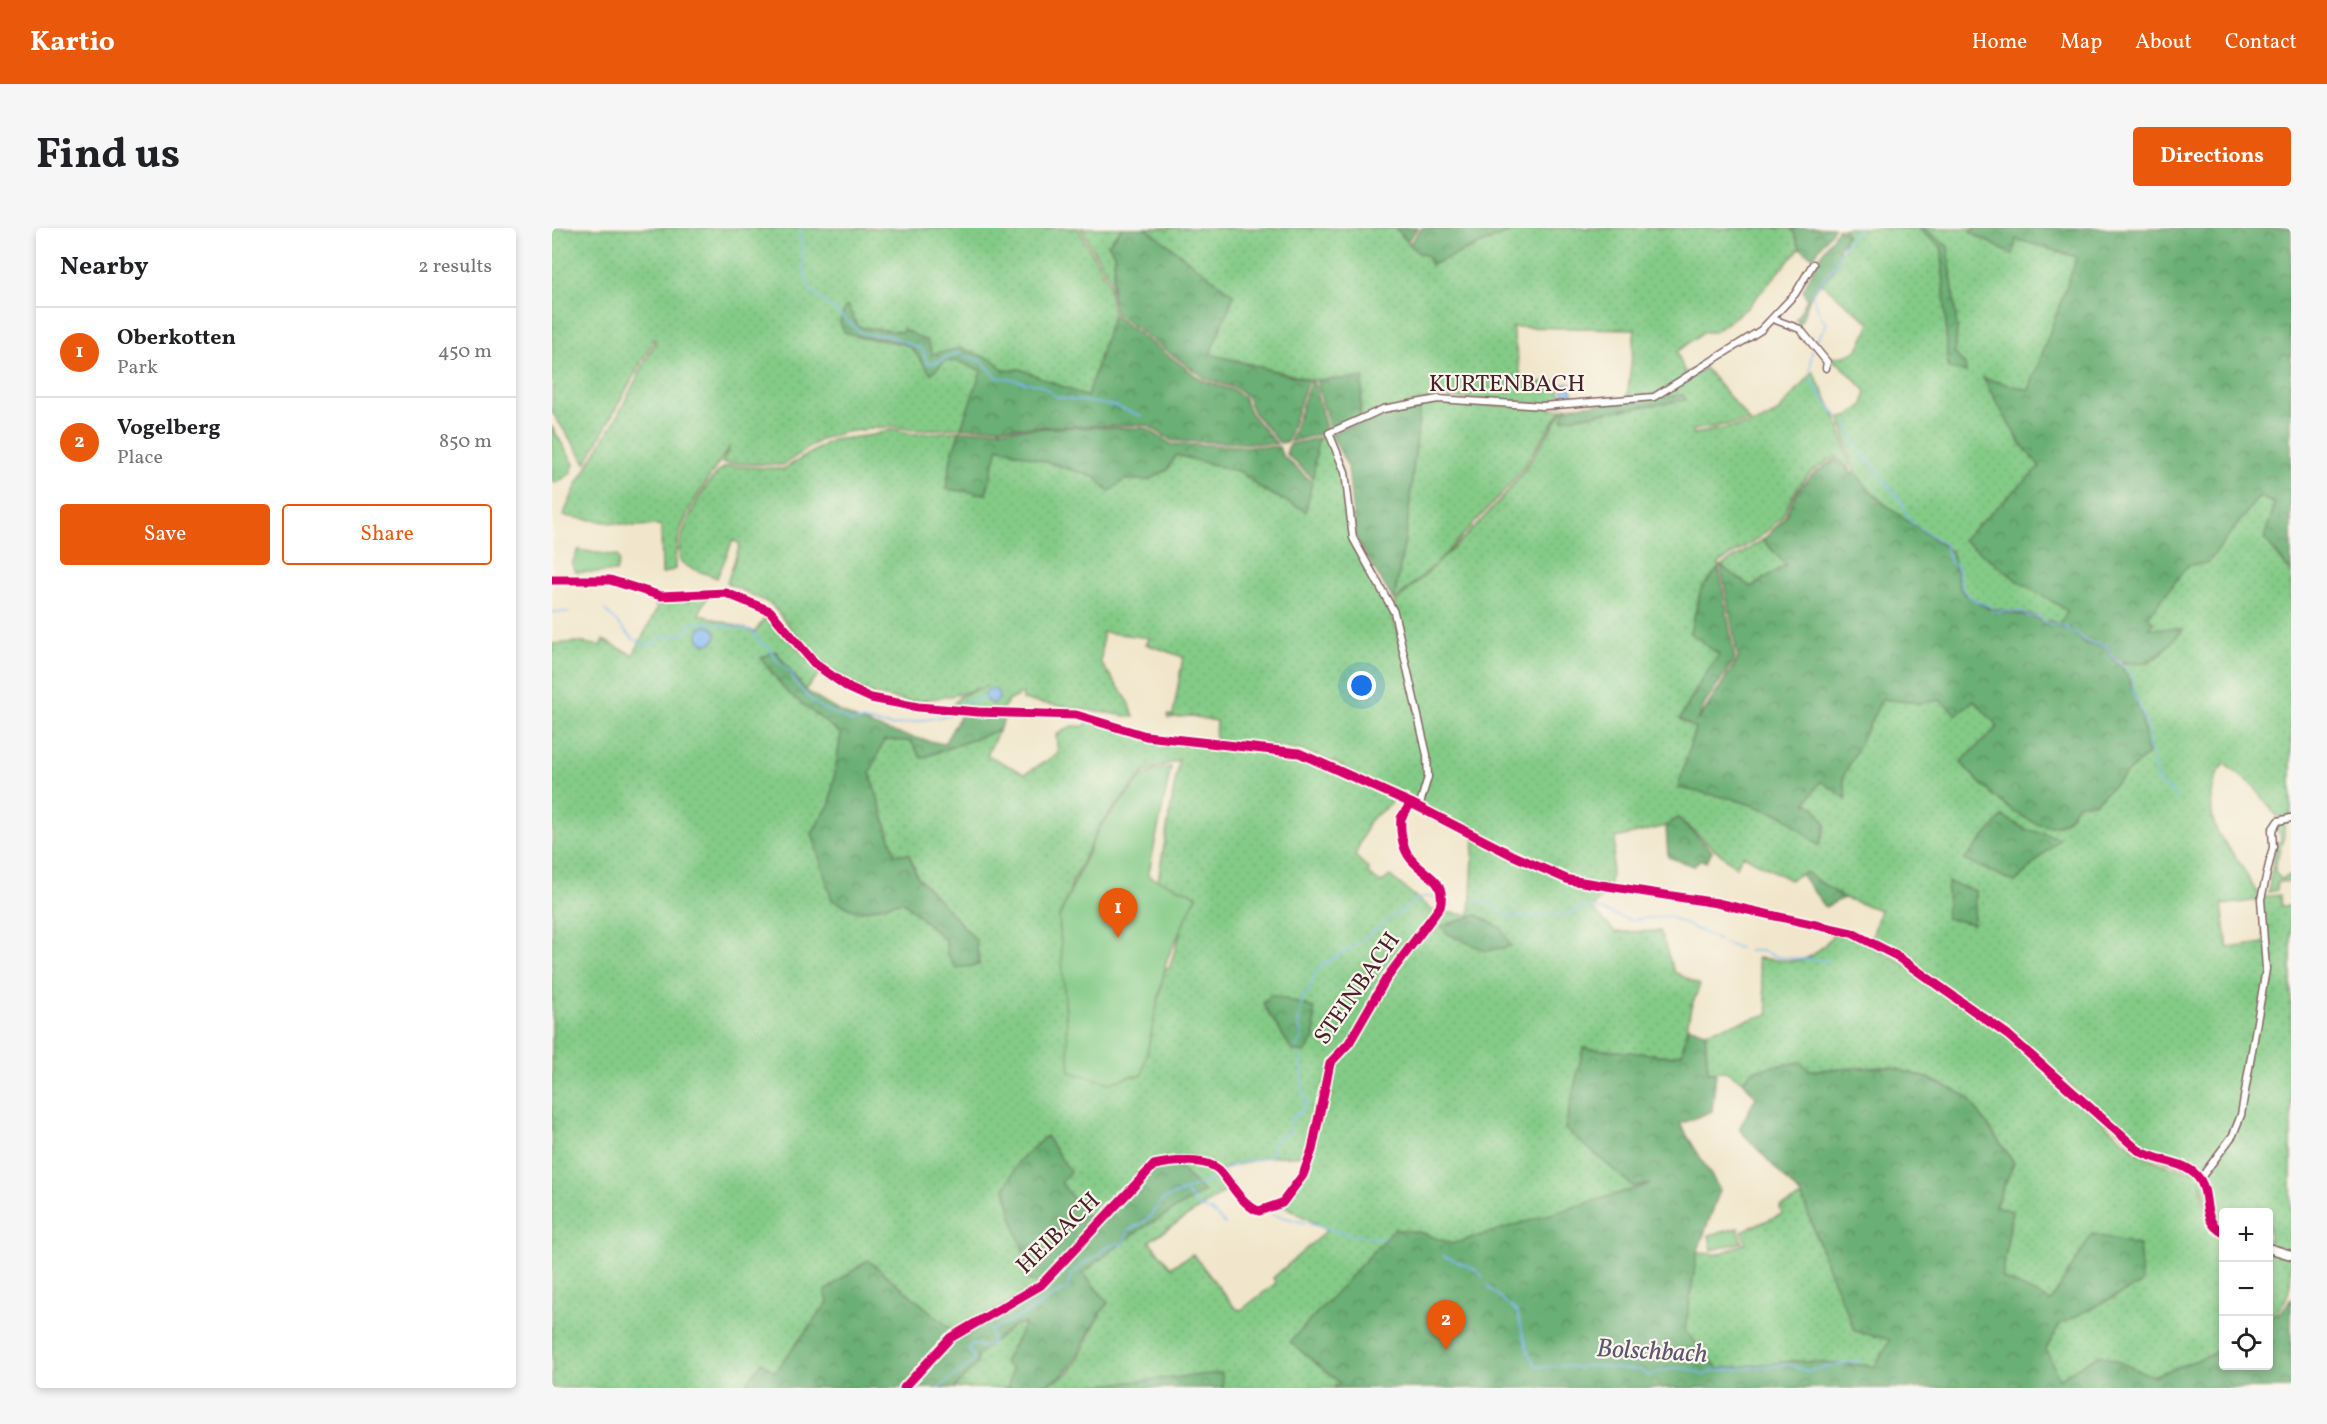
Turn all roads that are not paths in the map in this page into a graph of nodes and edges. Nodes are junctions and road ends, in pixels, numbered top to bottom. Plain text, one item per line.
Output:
1 (1813, 264) dead end
2 (1773, 319) junction
3 (1826, 368) dead end
4 (552, 580) edge
5 (1415, 805) junction
6 (2291, 818) edge
7 (1220, 1170) joint
8 (2200, 1179) junction
9 (2219, 1230) edge
10 (2273, 1250) edge
11 (2291, 1255) edge
12 (904, 1388) edge

1 - 2 street, KURTENBACH
2 - 3 street
2 - 5 street, KURTENBACH
4 - 5 street
5 - 7 street, STEINBACH
5 - 8 street
6 - 8 street
7 - 12 street, HEIBACH
8 - 9 street
10 - 11 street

